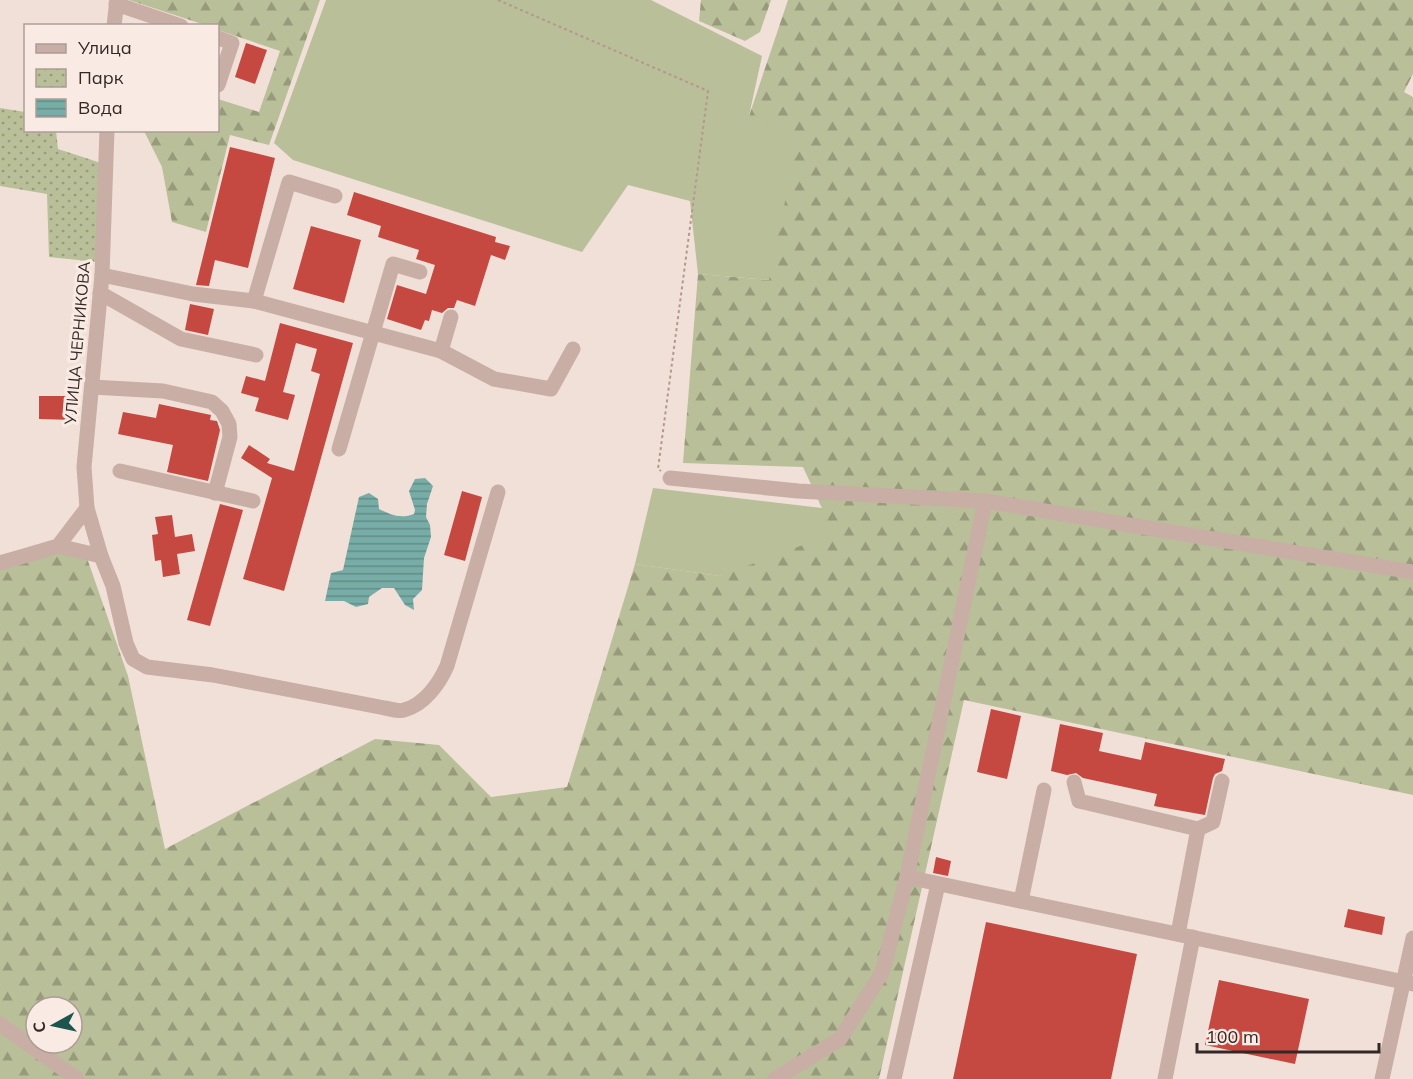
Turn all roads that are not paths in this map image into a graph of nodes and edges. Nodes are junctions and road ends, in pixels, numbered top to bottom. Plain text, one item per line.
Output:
1 (116, 2) edge
2 (149, 20) edge
3 (114, 24) edge
4 (170, 24) edge
5 (219, 38) edge
6 (219, 82) edge
7 (107, 132) edge
8 (335, 196) dead end
9 (420, 272) dead end
10 (102, 275) junction
11 (100, 293) junction
12 (254, 301) junction
13 (451, 317) dead end
14 (372, 332) junction
15 (573, 349) dead end
16 (441, 351) junction
17 (256, 355) dead end
18 (92, 387) junction
19 (339, 449) dead end
20 (120, 471) dead end
21 (670, 478) road end
22 (498, 492) dead end
23 (215, 493) junction
24 (253, 501) dead end
25 (985, 501) junction
26 (87, 508) junction
27 (58, 546) junction
28 (101, 556) junction
29 (0, 563) edge
30 (1413, 572) edge
31 (1222, 781) dead end
32 (1074, 782) dead end
33 (1044, 790) dead end
34 (1198, 829) junction
35 (907, 877) junction
36 (938, 884) junction
37 (1022, 901) junction
38 (1186, 936) junction
39 (1413, 938) edge
40 (1408, 982) edge
41 (0, 1024) edge
42 (77, 1079) edge
43 (775, 1079) edge
44 (894, 1079) edge
45 (1165, 1079) edge
46 (1382, 1079) edge

1 - 2 street
1 - 3 street
2 - 4 street
5 - 6 street
7 - 10 street, УЛИЦА ЧЕРНИКОВА
8 - 12 street
9 - 14 street
10 - 11 street, УЛИЦА ЧЕРНИКОВА
10 - 12 street
11 - 17 street
11 - 18 street, УЛИЦА ЧЕРНИКОВА
12 - 14 street
13 - 16 street
14 - 16 street
14 - 19 street
15 - 16 street
18 - 23 street
18 - 26 street, УЛИЦА ЧЕРНИКОВА
20 - 23 street
21 - 25 street
22 - 28 street, УЛИЦА ЧЕРНИКОВА
23 - 24 street
25 - 30 street
25 - 35 street
26 - 27 street
26 - 28 street, УЛИЦА ЧЕРНИКОВА
27 - 28 street
27 - 29 street
31 - 34 street
32 - 34 street
33 - 37 street
34 - 38 street
35 - 36 street
35 - 43 street
36 - 37 street
36 - 44 street
37 - 38 street
38 - 40 street
38 - 45 street
39 - 40 street
40 - 46 street
41 - 42 street

